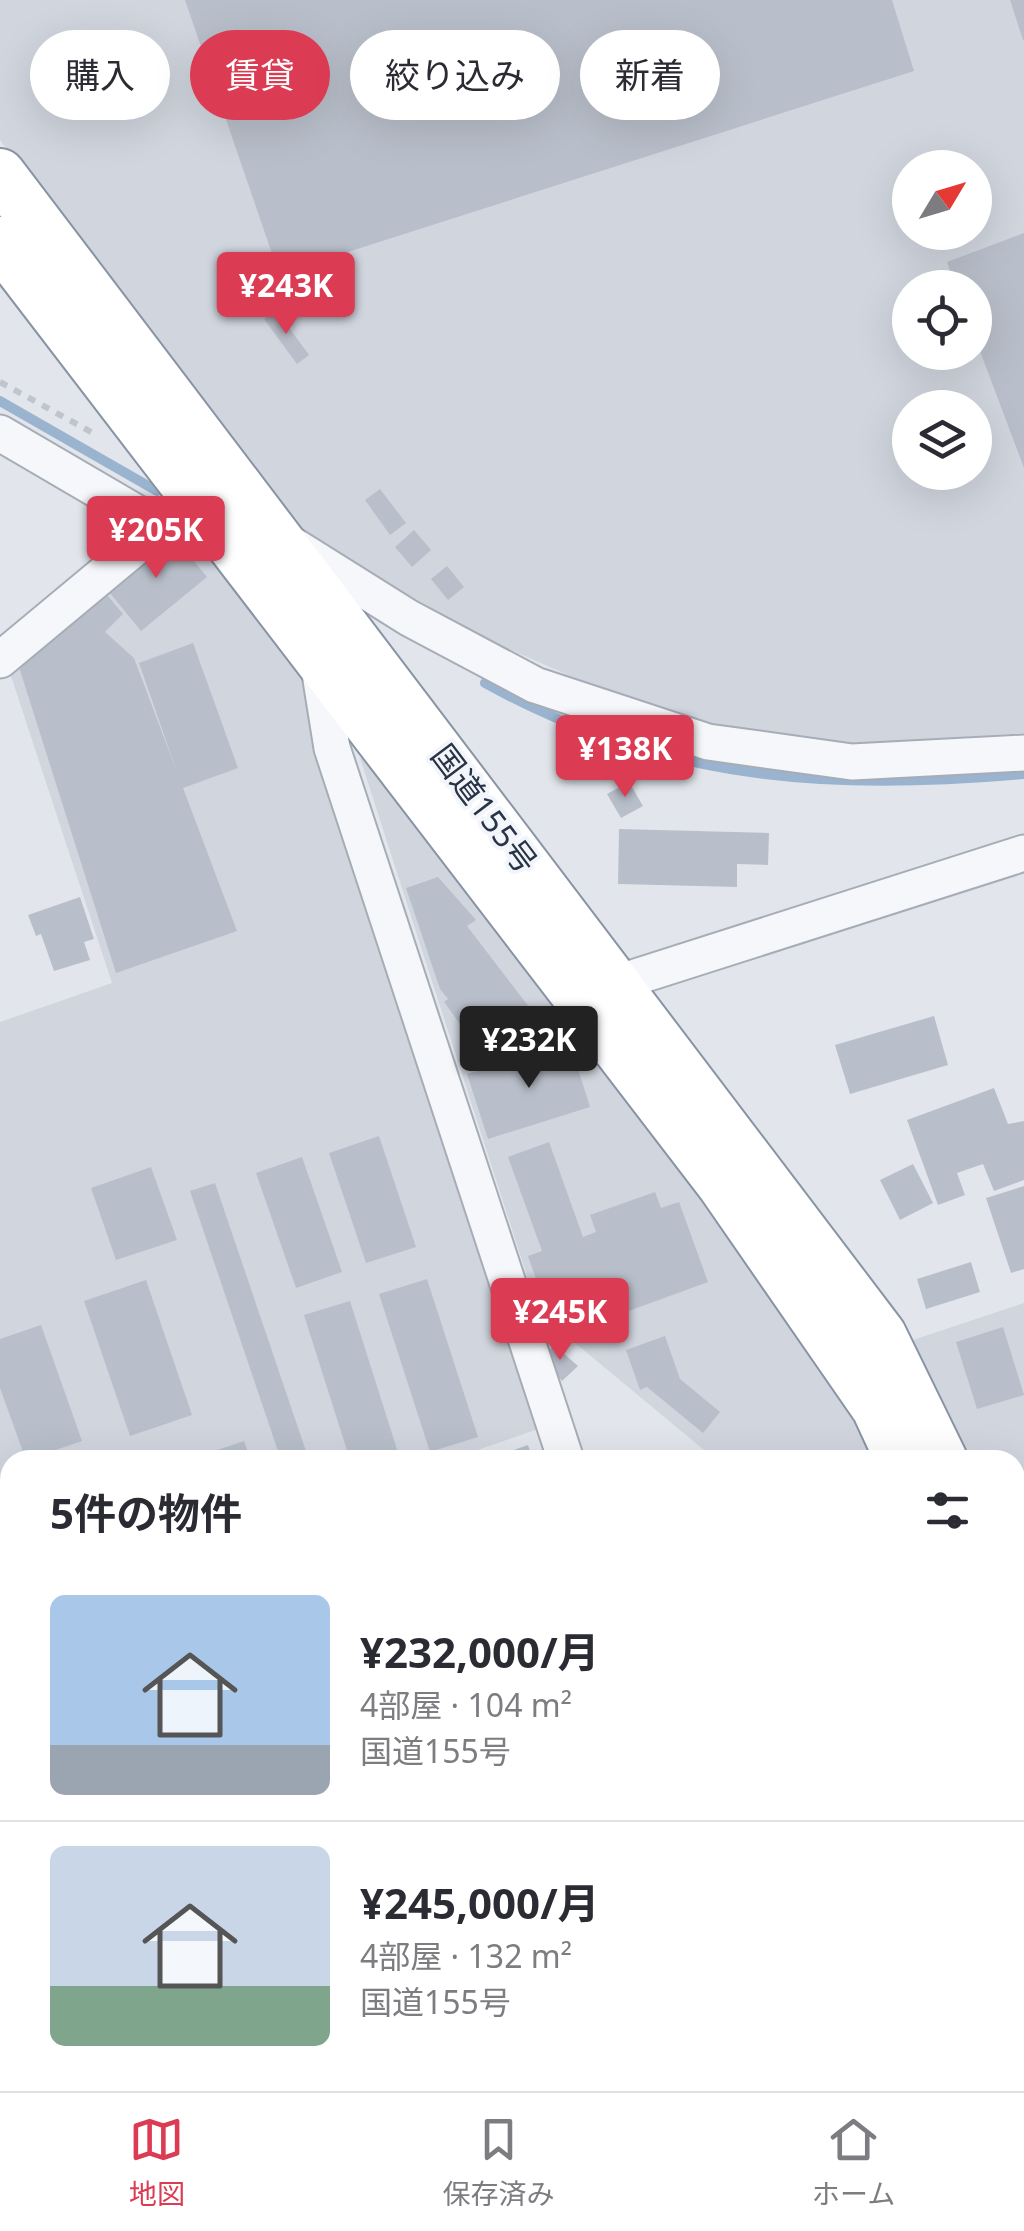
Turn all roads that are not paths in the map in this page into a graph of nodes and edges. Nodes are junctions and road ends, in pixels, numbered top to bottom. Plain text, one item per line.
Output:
1 (0, 174) edge
2 (0, 242) edge
3 (0, 432) edge
4 (178, 512) junction
5 (274, 532) junction
6 (317, 655) junction
7 (0, 660) edge
8 (1024, 753) edge
9 (1024, 853) edge
10 (617, 983) junction
11 (563, 1450) edge
12 (896, 1450) edge
13 (937, 1450) edge

1 - 5 highway, 国道155号
2 - 4 highway, 国道155号
3 - 4 street
4 - 5 street
4 - 6 highway, 国道155号
4 - 7 street
5 - 8 street
5 - 10 highway, 国道155号
6 - 11 street
6 - 12 highway, 国道155号
9 - 10 street
10 - 13 highway, 国道155号

